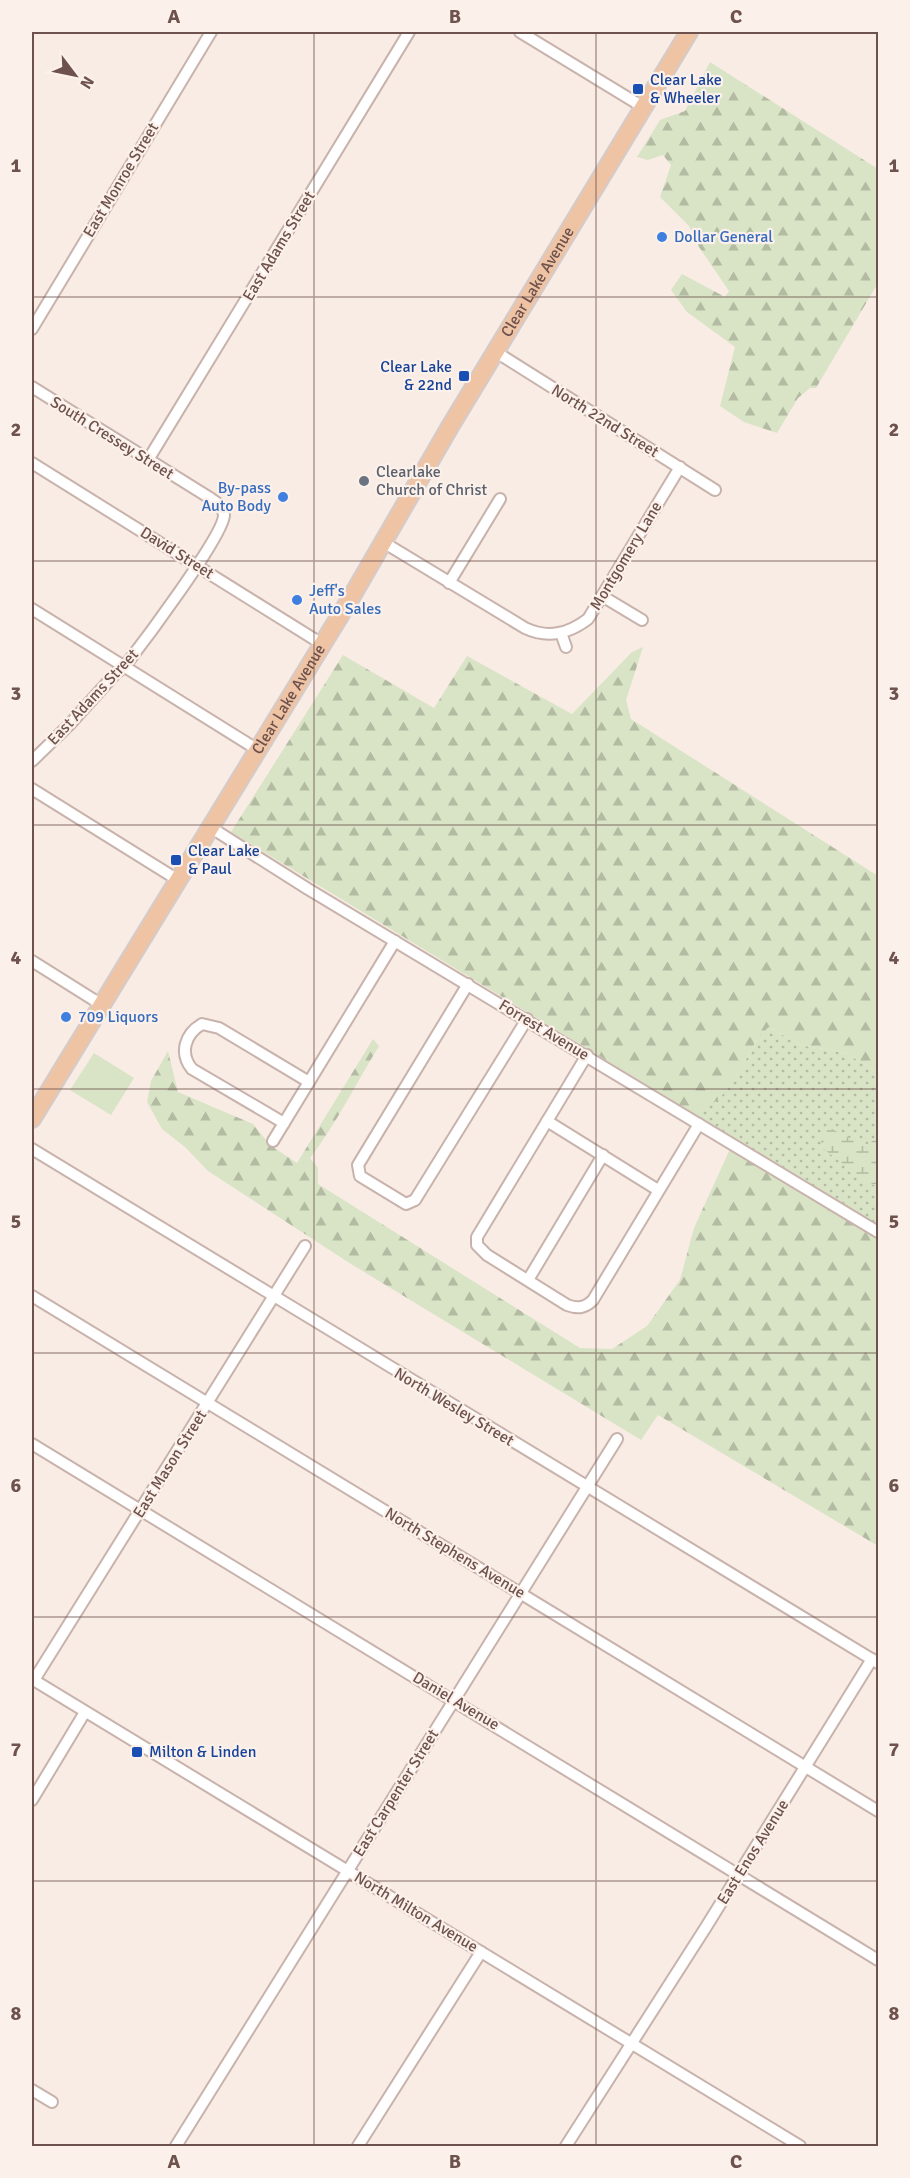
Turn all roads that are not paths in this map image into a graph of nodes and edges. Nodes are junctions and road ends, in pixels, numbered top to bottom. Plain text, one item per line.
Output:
1 (211, 32) edge
2 (409, 32) edge
3 (520, 32) edge
4 (689, 32) edge
5 (643, 107) junction
6 (32, 329) edge
7 (496, 352) junction
8 (32, 387) edge
9 (148, 460) junction
10 (32, 463) edge
11 (680, 467) junction
12 (715, 490) dead end
13 (500, 499) dead end
14 (222, 508) joint
15 (383, 542) junction
16 (198, 566) junction
17 (449, 583) junction
18 (602, 596) junction
19 (32, 609) edge
20 (642, 620) dead end
21 (561, 633) junction
22 (322, 644) junction
23 (566, 647) dead end
24 (125, 666) junction
25 (258, 750) junction
26 (32, 761) edge
27 (32, 789) edge
28 (210, 827) junction
29 (178, 880) junction
30 (395, 941) junction
31 (32, 961) edge
32 (468, 984) junction
33 (102, 1005) junction
34 (527, 1019) junction
35 (587, 1055) junction
36 (309, 1082) junction
37 (32, 1119) edge
38 (547, 1121) junction
39 (284, 1123) junction
40 (699, 1124) junction
41 (273, 1141) dead end
42 (32, 1149) edge
43 (603, 1155) junction
44 (658, 1190) junction
45 (879, 1232) edge
46 (305, 1246) dead end
47 (528, 1280) junction
48 (32, 1296) edge
49 (274, 1297) junction
50 (208, 1403) junction
51 (617, 1439) dead end
52 (32, 1444) edge
53 (587, 1487) junction
54 (142, 1509) junction
55 (521, 1593) junction
56 (875, 1661) edge
57 (33, 1679) edge
58 (454, 1700) junction
59 (86, 1712) junction
60 (806, 1766) junction
61 (32, 1800) edge
62 (879, 1811) edge
63 (347, 1870) junction
64 (739, 1874) junction
65 (481, 1952) junction
66 (879, 1960) edge
67 (632, 2044) junction
68 (32, 2090) edge
69 (52, 2102) dead end
70 (176, 2146) edge
71 (358, 2146) edge
72 (566, 2146) edge
73 (800, 2146) edge

1 - 6 street, East Monroe Street
2 - 9 street, East Adams Street
3 - 5 street
4 - 5 main road, Clear Lake Avenue
5 - 7 main road, Clear Lake Avenue
7 - 11 street, North 22nd Street
7 - 15 main road, Clear Lake Avenue
8 - 9 street, South Cressey Street
9 - 14 street, South Cressey Street
10 - 16 street, David Street
11 - 12 street, North 22nd Street
11 - 18 street, Montgomery Lane
13 - 17 street
14 - 16 street, East Adams Street
15 - 17 street
15 - 22 main road, Clear Lake Avenue
16 - 22 street, David Street
16 - 24 street, East Adams Street
17 - 21 street
18 - 20 street
18 - 21 street, Montgomery Lane
19 - 24 street
21 - 23 street
22 - 25 main road, Clear Lake Avenue
24 - 25 street
24 - 26 street, East Adams Street
25 - 28 main road, Clear Lake Avenue
27 - 29 street
28 - 29 main road, Clear Lake Avenue
28 - 30 street, Forrest Avenue
29 - 33 main road, Clear Lake Avenue
30 - 32 street, Forrest Avenue
30 - 36 street
31 - 33 street
32 - 34 street, Forrest Avenue
32 - 34 street
33 - 37 main road, Clear Lake Avenue
34 - 35 street, Forrest Avenue
35 - 38 street
35 - 40 street, Forrest Avenue
36 - 39 street
36 - 39 street
38 - 43 street
38 - 47 street
39 - 41 street
40 - 44 street
40 - 45 street, Forrest Avenue
42 - 49 street, North Wesley Street
43 - 44 street
43 - 47 street
44 - 47 street
46 - 49 street, East Mason Street
48 - 50 street, North Stephens Avenue
49 - 50 street, East Mason Street
49 - 53 street, North Wesley Street
50 - 54 street, East Mason Street
50 - 55 street, North Stephens Avenue
51 - 53 street, East Carpenter Street
52 - 54 street, Daniel Avenue
53 - 55 street, East Carpenter Street
53 - 56 street, North Wesley Street
54 - 57 street, East Mason Street
54 - 58 street, Daniel Avenue
55 - 58 street, East Carpenter Street
55 - 60 street, North Stephens Avenue
56 - 60 street, East Enos Avenue
57 - 59 street, North Milton Avenue
58 - 63 street, East Carpenter Street
58 - 64 street, Daniel Avenue
59 - 61 street
59 - 63 street, North Milton Avenue
60 - 62 street, North Stephens Avenue
60 - 64 street, East Enos Avenue
63 - 65 street, North Milton Avenue
63 - 70 street, East Carpenter Street
64 - 66 street, Daniel Avenue
64 - 67 street, East Enos Avenue
65 - 67 street, North Milton Avenue
65 - 71 street
67 - 72 street, East Enos Avenue
67 - 73 street, North Milton Avenue
68 - 69 street

